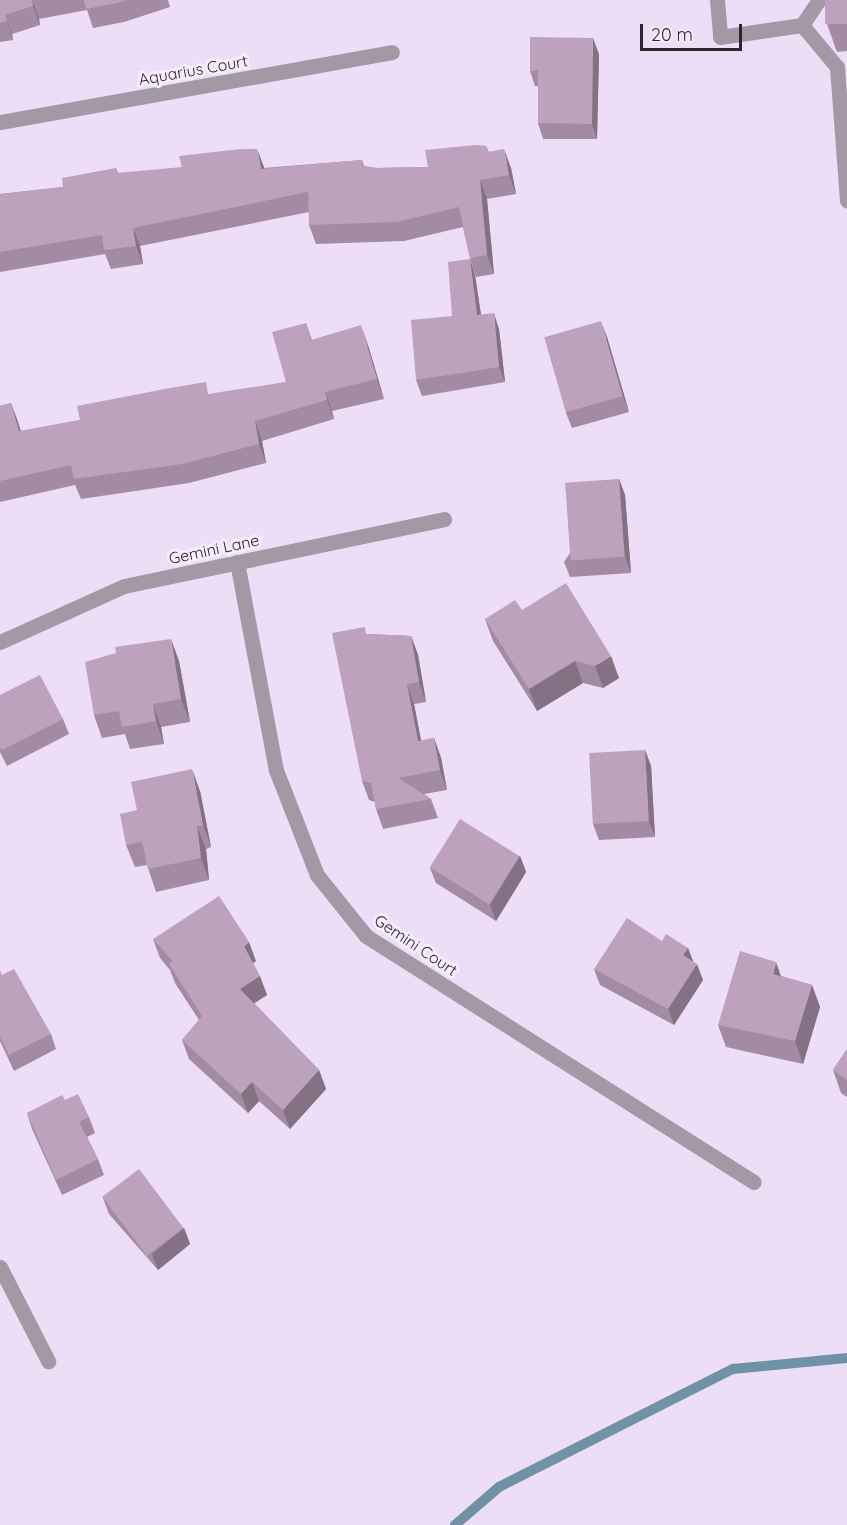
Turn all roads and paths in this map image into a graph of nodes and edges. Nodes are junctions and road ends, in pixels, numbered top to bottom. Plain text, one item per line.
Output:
1 (717, 0) edge
2 (819, 0) edge
3 (802, 25) junction
4 (392, 52) dead end
5 (0, 122) edge
6 (847, 201) edge
7 (444, 519) dead end
8 (237, 562) junction
9 (0, 642) edge
10 (754, 1182) dead end
11 (0, 1267) edge
12 (48, 1361) dead end

1 - 3 street
2 - 3 street
3 - 6 street
4 - 5 street, Aquarius Court
7 - 8 street, Gemini Lane
8 - 9 street, Gemini Lane
8 - 10 street, Gemini Court
11 - 12 street

